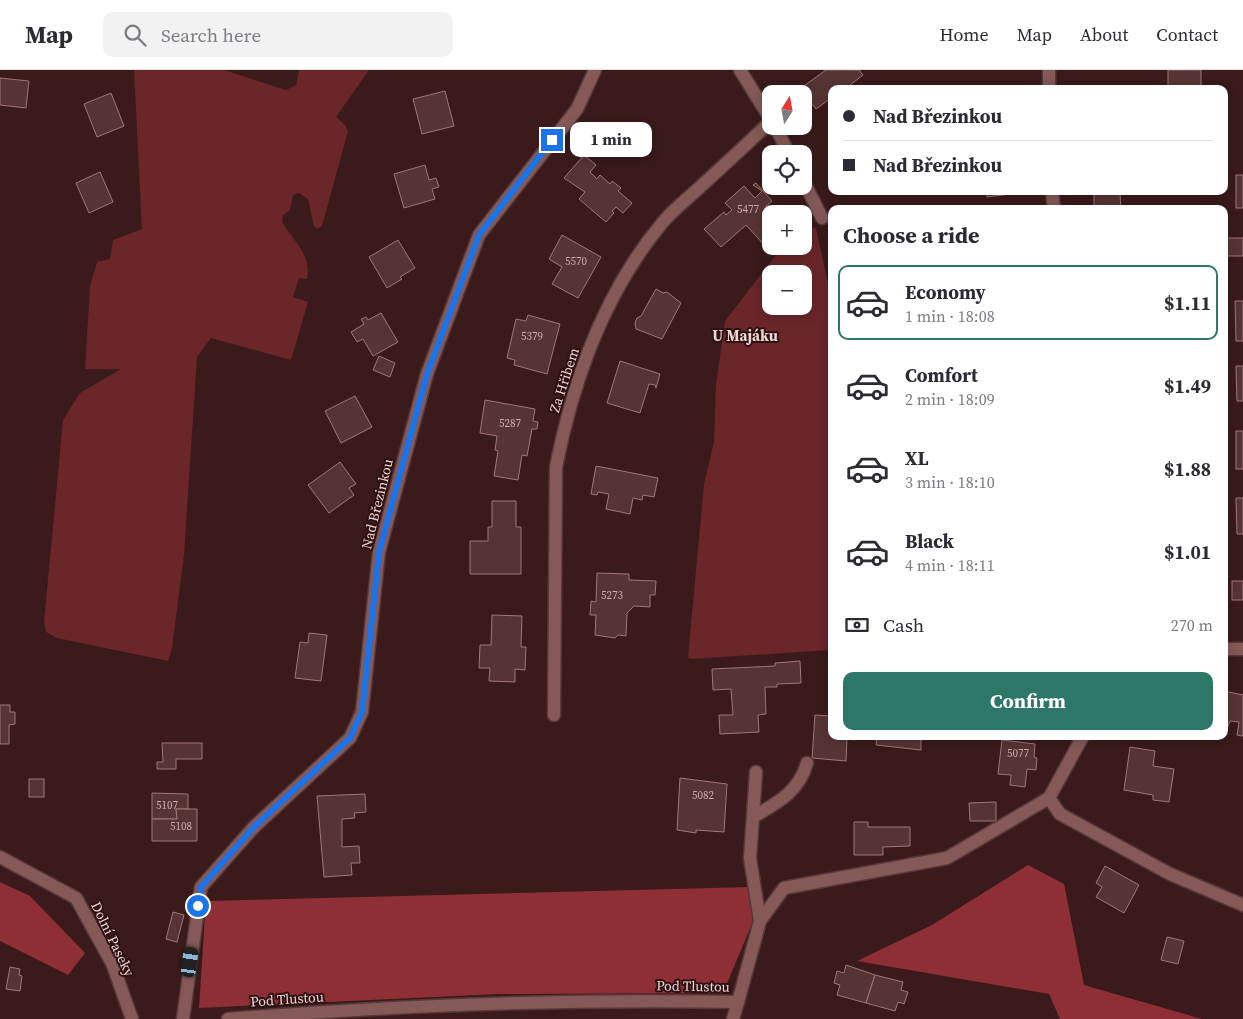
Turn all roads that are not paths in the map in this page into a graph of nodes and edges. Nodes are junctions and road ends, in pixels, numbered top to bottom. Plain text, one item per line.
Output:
1 (595, 70) edge
2 (740, 70) edge
3 (1048, 70) edge
4 (1049, 85) edge
5 (762, 106) edge
6 (762, 130) edge
7 (810, 195) edge
8 (822, 218) dead end
9 (1228, 649) edge
10 (1243, 649) edge
11 (554, 715) dead end
12 (1081, 740) edge
13 (807, 763) dead end
14 (756, 772) dead end
15 (1049, 798) junction
16 (753, 817) junction
17 (0, 857) edge
18 (1243, 905) edge
19 (760, 920) junction
20 (738, 1002) junction
21 (132, 1019) edge
22 (182, 1019) edge
23 (228, 1019) edge
24 (733, 1019) edge

1 - 22 street, Nad Březinkou
2 - 5 street, Za Hřibem
3 - 4 street
6 - 11 street, Za Hřibem
7 - 8 street
9 - 10 street
12 - 15 street
13 - 16 street
14 - 16 street
15 - 18 street
15 - 19 street, Pod Tlustou
16 - 19 street
17 - 21 street, Dolní Paseky
19 - 20 street, Pod Tlustou
20 - 23 street, Pod Tlustou
20 - 24 street

